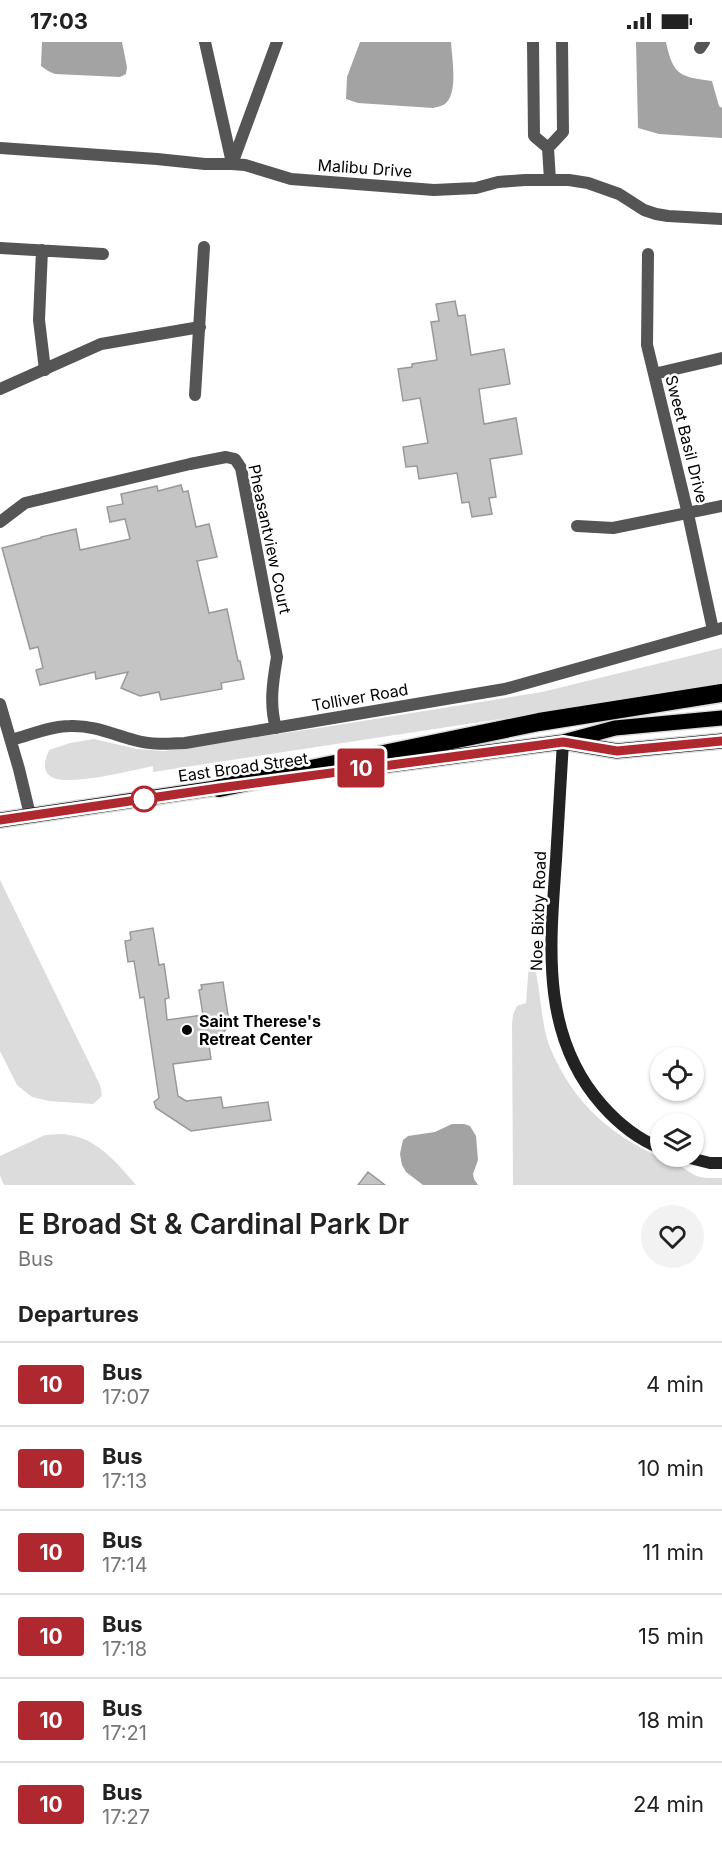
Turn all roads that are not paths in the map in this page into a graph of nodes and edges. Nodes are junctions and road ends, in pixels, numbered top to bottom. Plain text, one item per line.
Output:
1 (205, 42) edge
2 (277, 42) edge
3 (533, 42) edge
4 (562, 42) edge
5 (0, 148) edge
6 (548, 148) junction
7 (232, 164) junction
8 (550, 180) junction
9 (722, 219) edge
10 (204, 247) dead end
11 (0, 248) edge
12 (42, 250) junction
13 (103, 254) dead end
14 (648, 254) dead end
15 (200, 327) junction
16 (722, 358) edge
17 (45, 370) junction
18 (654, 374) junction
19 (0, 389) edge
20 (195, 395) dead end
21 (722, 506) edge
22 (688, 514) junction
23 (0, 522) edge
24 (578, 526) dead end
25 (717, 629) edge
26 (722, 693) edge
27 (0, 704) edge
28 (722, 718) edge
29 (276, 728) junction
30 (10, 740) junction
31 (722, 741) edge
32 (563, 742) junction
33 (219, 788) junction
34 (30, 816) junction
35 (0, 820) edge
36 (650, 1142) edge
37 (704, 1162) edge
38 (722, 1163) edge

1 - 7 street
2 - 7 street
3 - 6 street
4 - 6 street
5 - 7 street, Malibu Drive
6 - 8 street
7 - 8 street, Malibu Drive
8 - 9 street, Malibu Drive
10 - 15 street
11 - 12 street
12 - 13 street
12 - 17 street
14 - 18 street, Sweet Basil Drive
15 - 17 street
15 - 20 street
16 - 18 street
17 - 19 street
18 - 22 street, Sweet Basil Drive
21 - 22 street
22 - 24 street
22 - 25 street, Sweet Basil Drive
23 - 29 street, Pheasantview Court
25 - 29 street, Tolliver Road
26 - 33 highway
27 - 30 street
28 - 32 main road, East Broad Street
29 - 30 street, Tolliver Road
30 - 34 street
31 - 32 main road, East Broad Street
32 - 33 main road, East Broad Street
32 - 36 street, Noe Bixby Road
33 - 34 main road, East Broad Street
34 - 35 main road, East Broad Street
37 - 38 street

